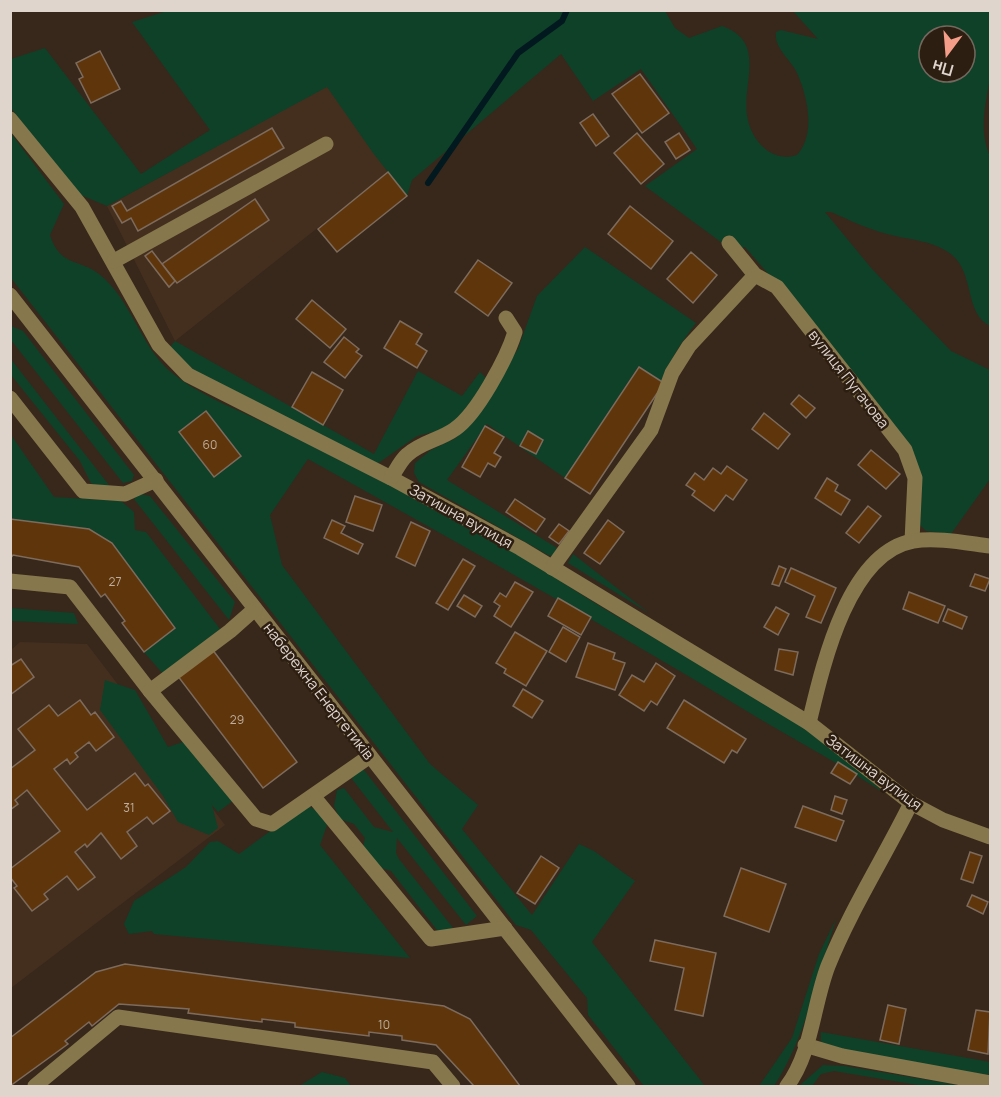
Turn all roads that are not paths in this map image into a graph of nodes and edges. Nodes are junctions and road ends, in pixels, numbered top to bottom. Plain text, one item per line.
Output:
1 (10, 119) edge
2 (326, 144) dead end
3 (729, 243) dead end
4 (114, 261) junction
5 (754, 275) junction
6 (11, 296) edge
7 (506, 318) dead end
8 (10, 398) edge
9 (391, 478) junction
10 (156, 480) junction
11 (912, 541) junction
12 (990, 546) edge
13 (552, 568) junction
14 (10, 581) edge
15 (255, 609) junction
16 (150, 691) junction
17 (808, 723) junction
18 (370, 756) junction
19 (313, 796) junction
20 (911, 803) junction
21 (990, 837) edge
22 (505, 928) junction
23 (805, 1045) junction
24 (990, 1083) edge
25 (35, 1086) edge
26 (453, 1086) edge
27 (628, 1086) edge
28 (787, 1086) edge

1 - 4 street, Затишна вулиця
2 - 4 street
3 - 5 street, вулиця Пугачова
4 - 9 street, Затишна вулиця
5 - 11 street, вулиця Пугачова
5 - 13 street
6 - 10 street, набережна Енергетиків
7 - 9 street
8 - 10 street
9 - 13 street, Затишна вулиця
10 - 15 street, набережна Енергетиків
11 - 12 street
11 - 17 street
13 - 17 street, Затишна вулиця
14 - 16 street
15 - 16 street
15 - 18 street, набережна Енергетиків
16 - 19 street
17 - 20 street, Затишна вулиця
18 - 19 street
18 - 22 street, набережна Енергетиків
19 - 22 street
20 - 21 street, Затишна вулиця
20 - 23 street
22 - 27 street, набережна Енергетиків
23 - 24 street
23 - 28 street
25 - 26 street

